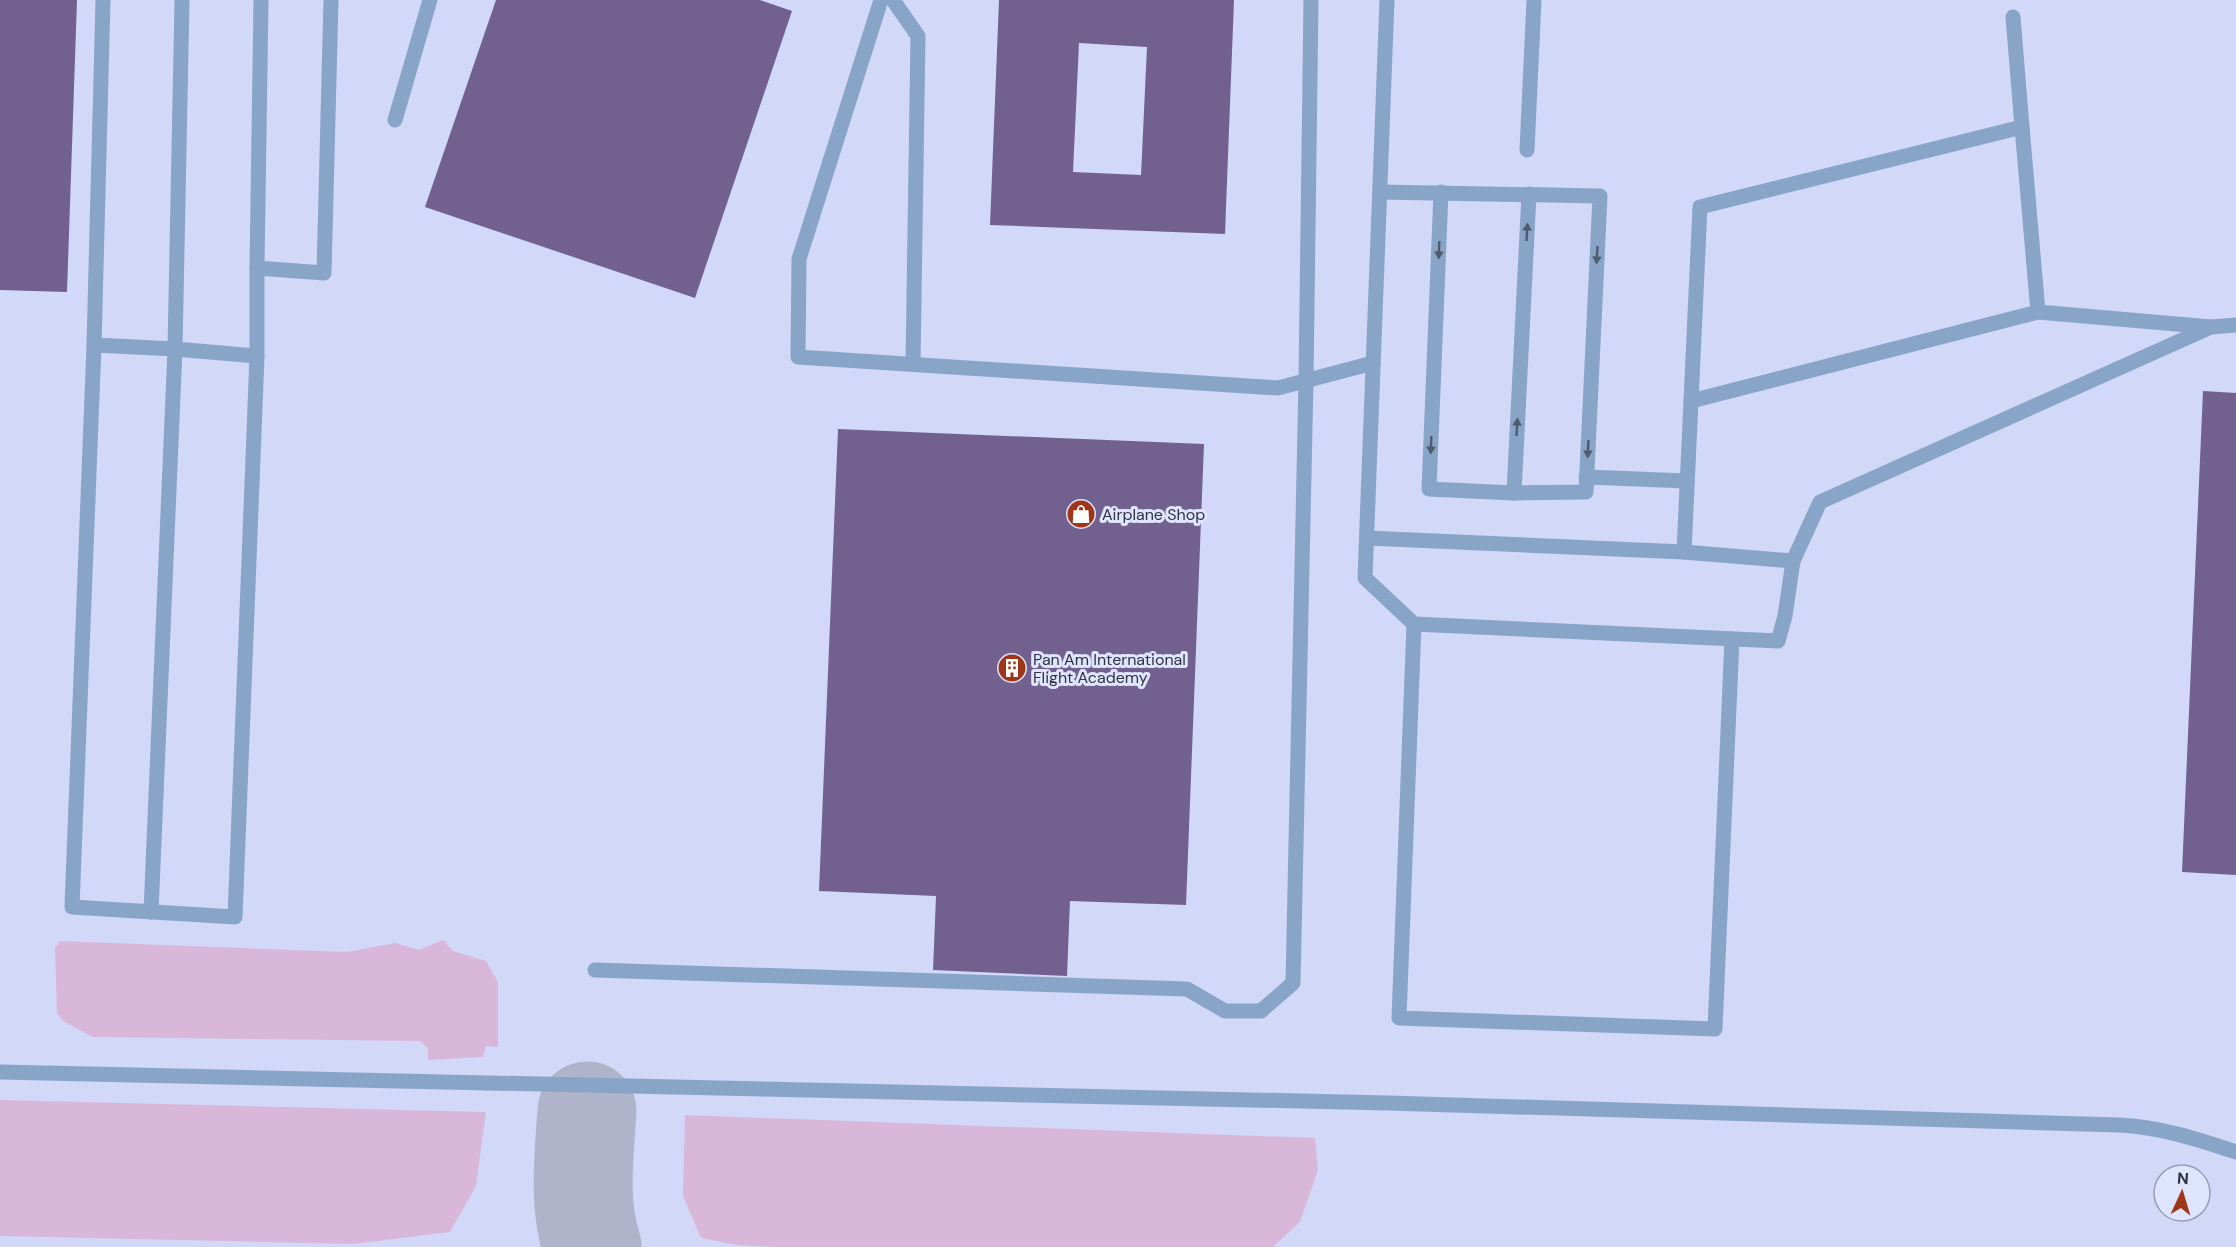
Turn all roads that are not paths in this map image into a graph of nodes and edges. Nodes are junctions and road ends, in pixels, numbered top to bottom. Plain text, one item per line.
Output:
1 (103, 0) edge
2 (182, 0) edge
3 (261, 0) edge
4 (331, 0) edge
5 (430, 0) edge
6 (881, 0) edge
7 (893, 0) edge
8 (1311, 0) edge
9 (1387, 0) edge
10 (1534, 0) edge
11 (2013, 17) dead end
12 (395, 120) dead end
13 (2022, 127) junction
14 (1527, 150) dead end
15 (1380, 192) junction
16 (1441, 192) junction
17 (1529, 194) junction
18 (257, 268) junction
19 (2038, 312) junction
20 (2236, 325) edge
21 (2211, 327) junction
22 (94, 345) junction
23 (175, 349) junction
24 (257, 356) junction
25 (1373, 363) junction
26 (913, 364) junction
27 (1306, 381) junction
28 (1690, 401) junction
29 (1586, 477) junction
30 (1687, 481) junction
31 (1514, 493) junction
32 (1366, 538) junction
33 (1684, 552) junction
34 (1793, 561) junction
35 (1414, 624) junction
36 (1732, 639) junction
37 (151, 912) junction
38 (596, 970) dead end
39 (0, 1072) edge
40 (2236, 1152) edge

1 - 22 lane
2 - 23 lane
3 - 18 lane
4 - 18 lane
5 - 12 lane
6 - 26 lane
7 - 26 lane
8 - 27 lane
9 - 15 lane
10 - 14 lane
11 - 13 lane
13 - 19 lane
13 - 28 lane
15 - 16 lane
15 - 25 lane
16 - 17 lane
16 -> 31 lane
17 -> 29 lane
31 -> 17 lane
18 - 24 lane
19 - 21 lane
19 - 28 lane
20 - 21 lane
21 - 34 lane
22 - 23 lane
22 - 37 lane
23 - 24 lane
23 - 37 lane
24 - 37 lane
25 - 27 lane
25 - 32 lane
26 - 27 lane
27 - 38 lane
28 - 30 lane
29 - 30 lane
29 - 31 lane
30 - 33 lane
32 - 33 lane
32 - 35 lane
33 - 34 lane
34 - 36 lane
35 - 36 lane
35 - 36 lane
39 - 40 lane

